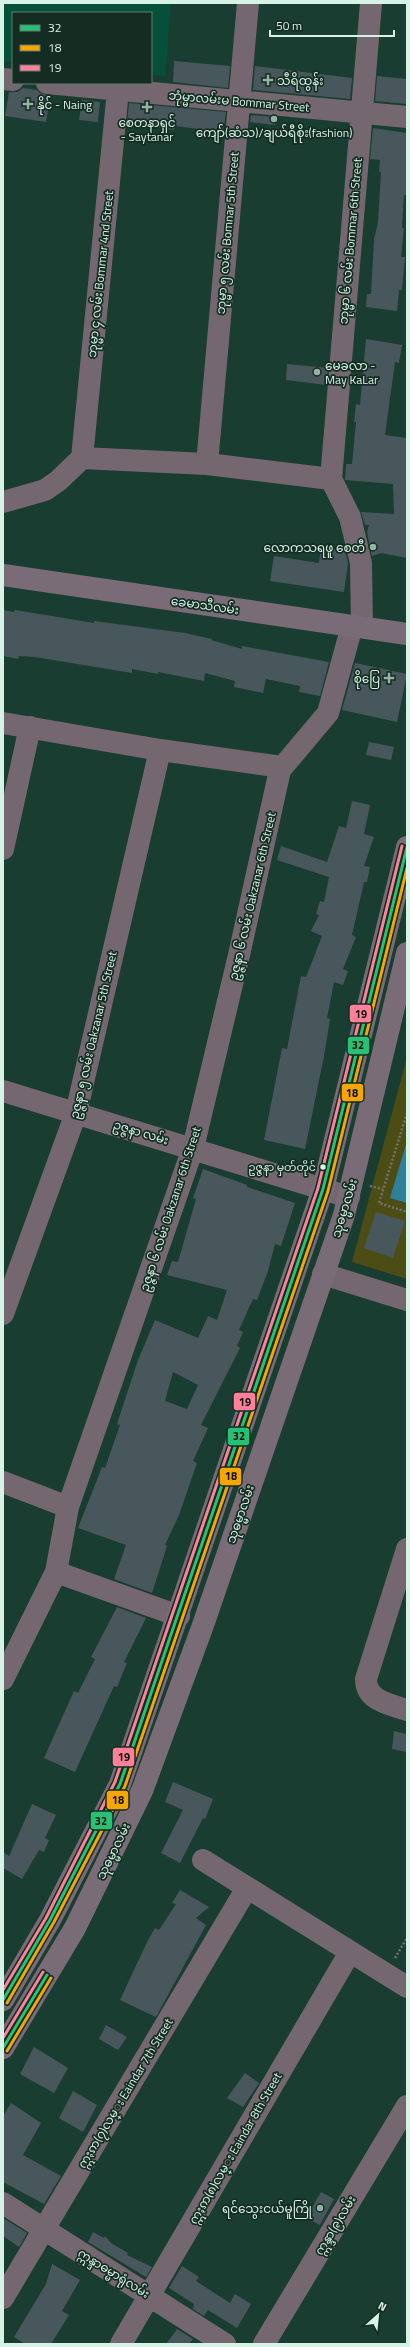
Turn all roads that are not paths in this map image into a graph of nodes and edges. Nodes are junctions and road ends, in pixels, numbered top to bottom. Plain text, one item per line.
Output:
1 (248, 3) edge
2 (371, 3) edge
3 (57, 84) edge
4 (118, 90) junction
5 (238, 101) junction
6 (361, 112) junction
7 (407, 117) edge
8 (82, 458) junction
9 (207, 464) junction
10 (331, 479) junction
11 (3, 502) edge
12 (3, 575) edge
13 (407, 625) edge
14 (365, 628) junction
15 (407, 634) edge
16 (407, 645) edge
17 (3, 723) edge
18 (30, 727) junction
19 (160, 750) junction
20 (280, 770) junction
21 (407, 847) edge
22 (3, 849) edge
23 (407, 953) edge
24 (3, 1091) edge
25 (76, 1113) junction
26 (193, 1148) junction
27 (323, 1189) junction
28 (349, 1197) junction
29 (323, 1274) junction
30 (407, 1300) edge
31 (3, 1314) edge
32 (3, 1482) edge
33 (68, 1507) junction
34 (407, 1549) edge
35 (56, 1572) junction
36 (179, 1616) junction
37 (5, 1668) edge
38 (407, 1710) edge
39 (203, 1860) dead end
40 (247, 1888) junction
41 (350, 1952) junction
42 (407, 1987) edge
43 (3, 2000) edge
44 (3, 2048) edge
45 (407, 2106) edge
46 (3, 2202) edge
47 (43, 2228) junction
48 (148, 2295) junction
49 (3, 2298) edge
50 (121, 2344) edge
51 (225, 2344) edge
52 (264, 2344) edge

1 - 5 street, ဘုမ္မာ ၅ လမ်း Bomnar 5th Street
2 - 6 street, ဘုမ္မာ ၆ လမ်း Bommar 6th Street
3 - 4 street, ဘုံမ္မာလမ်းမ Bommar Street
4 - 5 street, ဘုံမ္မာလမ်းမ Bommar Street
4 - 8 street, ဘုမ္မာ ၄ လမ်း Bommar 4nd Street
5 - 6 street, ဘုံမ္မာလမ်းမ Bommar Street
5 - 9 street, ဘုမ္မာ ၅ လမ်း Bomnar 5th Street
6 - 7 street, ဘုံမ္မာလမ်းမ Bommar Street
6 - 10 street, ဘုမ္မာ ၆ လမ်း Bommar 6th Street
8 - 9 street
8 - 11 street
9 - 10 street
10 - 14 street
12 - 14 main road, ခေမာသီလမ်း
13 - 14 main road
14 - 15 main road, ခေမာသီလမ်း
14 - 16 main road
14 - 20 street
17 - 18 street
18 - 19 street
18 - 22 street
19 - 20 street
19 - 25 street, ဥဇ္ဇနာ ၅ လမ်း Oakzanar 5th Street
20 - 26 street, ဥဇ္ဇနာ ၆ လမ်း Oakzanar 6th Street
21 - 27 main road, သုဓမ္မာလမ်း
23 - 28 main road, သုဓမ္မာလမ်း
24 - 25 street, ဥဇ္ဇနာ လမ်း
25 - 26 street, ဥဇ္ဇနာ လမ်း
25 - 31 street, ဥဇ္ဇနာ ၅ လမ်း Oakzanar 5th Street
26 - 27 street, ဥဇ္ဇနာ လမ်း
26 - 33 street, ဥဇ္ဇနာ ၆ လမ်း Oakzanar 6th Street
27 - 28 street, ဥဇ္ဇနာ လမ်း
27 - 36 main road, သုဓမ္မာလမ်း
28 - 29 main road, သုဓမ္မာလမ်း
29 - 30 street
29 - 44 main road, သုဓမ္မာလမ်း
32 - 33 street
33 - 35 street, ဥဇ္ဇနာ ၆ လမ်း Oakzanar 6th Street
34 - 38 street
35 - 36 street
35 - 37 street, ဥဇ္ဇနာ ၆ လမ်း Oakzanar 6th Street
36 - 43 main road, သုဓမ္မာလမ်း
39 - 40 street
40 - 41 street
40 - 47 street, ဣႏၵာ(၇)လမ္း Eaindar 7th Street
41 - 42 street
41 - 48 street, ဣႏၵာ(၈)လမ္း Eaindar 8th Street
45 - 52 street, ဣန္ဒာ(၉)လမ်း
46 - 47 street, ဣန္ဒာဓမ္မာရုံလမ်း
47 - 48 street, ဣန္ဒာဓမ္မာရုံလမ်း
47 - 49 street, ဣႏၵာ(၇)လမ္း Eaindar 7th Street
48 - 50 street, ဣႏၵာ(၈)လမ္း Eaindar 8th Street
48 - 51 street, ဣန္ဒာဓမ္မာရုံလမ်း

